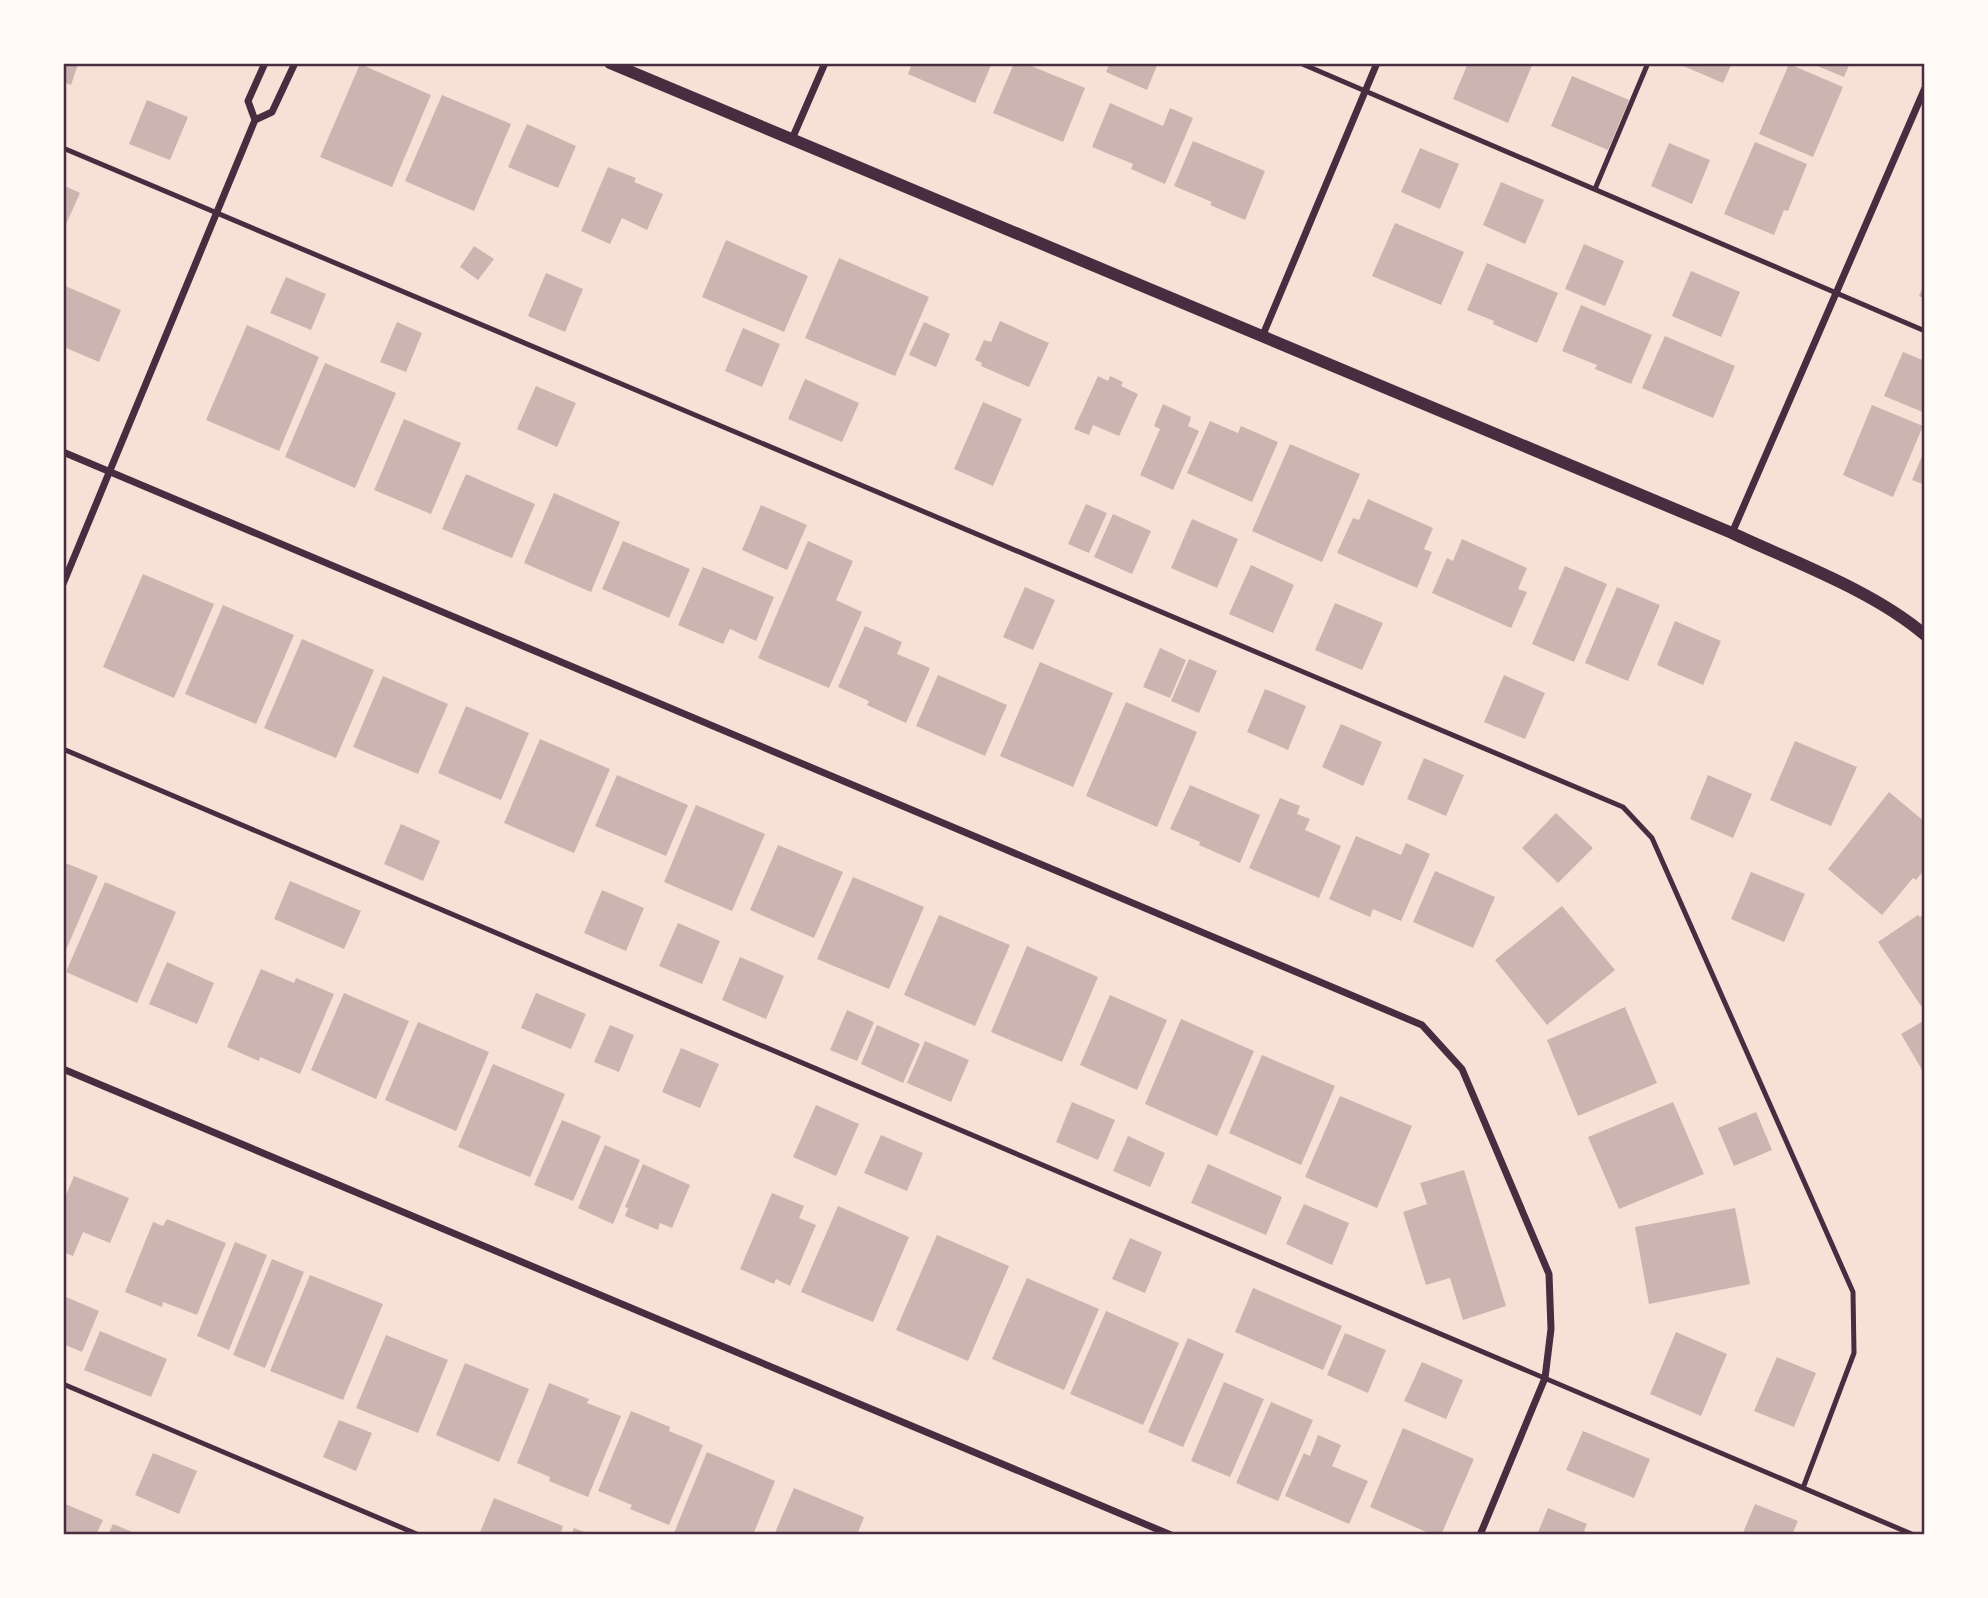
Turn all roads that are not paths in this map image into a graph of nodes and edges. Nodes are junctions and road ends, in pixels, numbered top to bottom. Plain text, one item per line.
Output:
1 (265, 63) edge
2 (295, 63) edge
3 (610, 63) edge
4 (825, 63) edge
5 (1300, 63) edge
6 (1377, 63) edge
7 (1648, 63) edge
8 (1925, 88) edge
9 (1365, 91) junction
10 (255, 120) junction
11 (792, 139) junction
12 (63, 148) edge
13 (1595, 189) junction
14 (215, 212) junction
15 (1836, 293) junction
16 (1925, 331) edge
17 (1261, 338) junction
18 (63, 452) edge
19 (110, 472) junction
20 (1732, 533) junction
21 (63, 584) edge
22 (1925, 635) edge
23 (63, 749) edge
24 (63, 1069) edge
25 (1545, 1378) junction
26 (63, 1384) edge
27 (1803, 1488) junction
28 (419, 1535) edge
29 (1171, 1535) edge
30 (1480, 1535) edge
31 (1914, 1535) edge

1 - 10 street
2 - 10 street
3 - 11 street
4 - 11 street
5 - 9 lane
6 - 9 street
7 - 13 lane
8 - 15 street
9 - 13 lane
9 - 17 street
10 - 14 street
11 - 17 street
12 - 14 lane
13 - 15 lane
14 - 19 street
14 - 27 lane
15 - 16 lane
15 - 20 street
17 - 20 street
18 - 19 street
19 - 21 street
19 - 25 street
20 - 22 street
23 - 25 lane
24 - 29 street
25 - 27 lane
25 - 30 street
26 - 28 lane
27 - 31 lane

